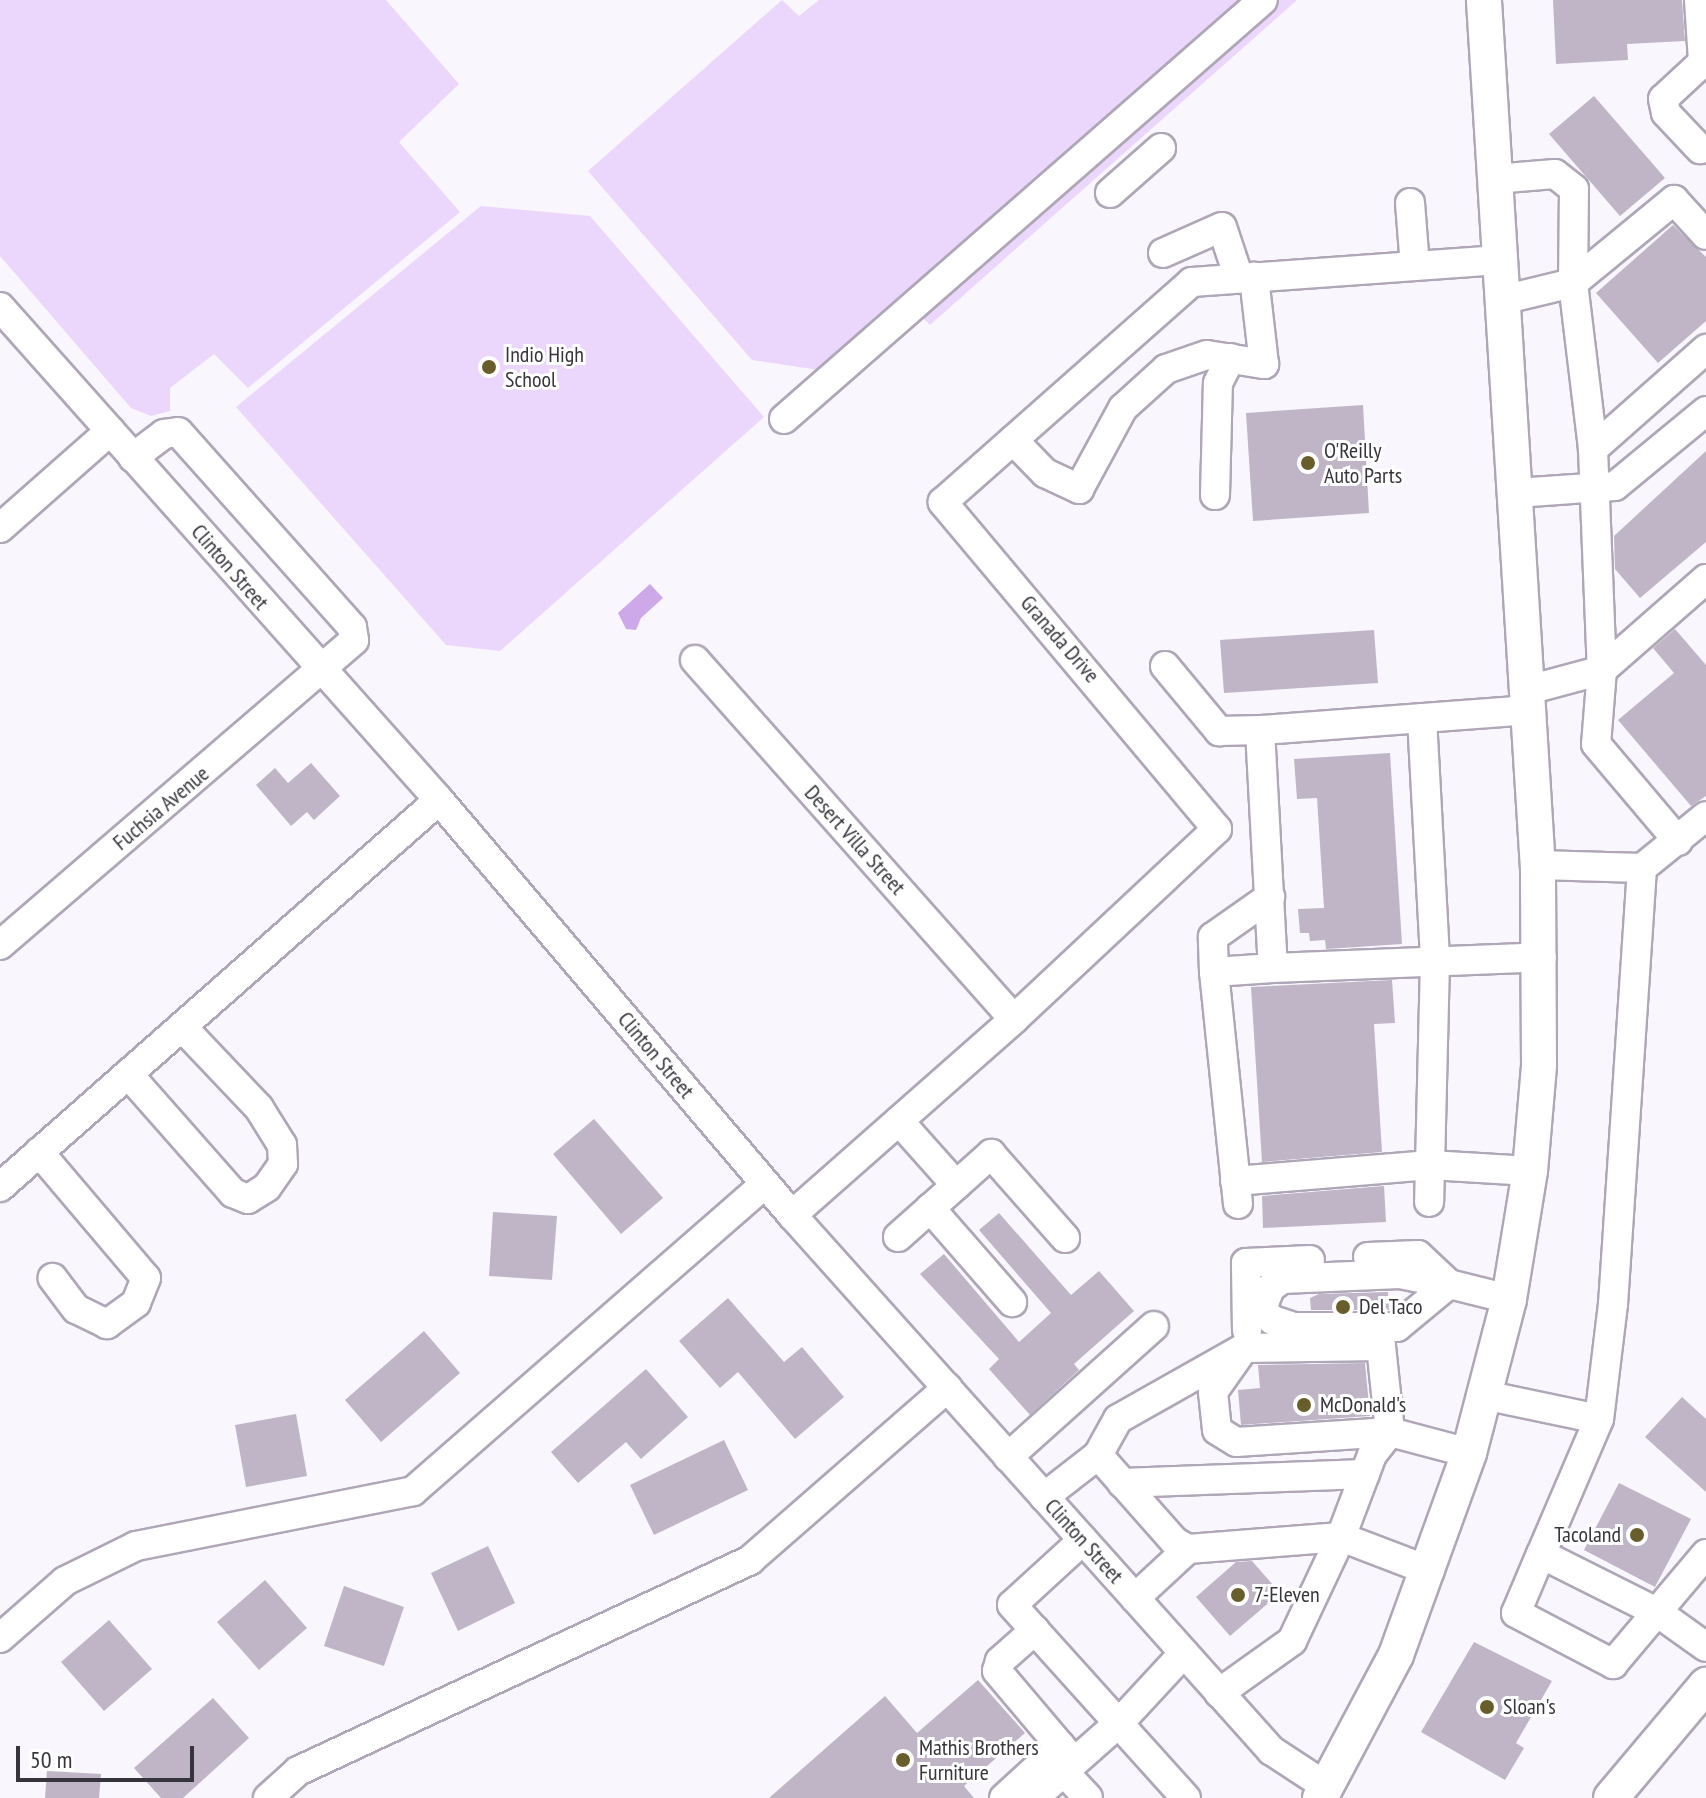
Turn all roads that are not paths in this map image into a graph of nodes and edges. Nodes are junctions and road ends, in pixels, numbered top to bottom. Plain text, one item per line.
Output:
1 (1263, 0) edge
2 (1484, 0) edge
3 (1699, 0) edge
4 (1161, 148) dead end
5 (1700, 149) dead end
6 (1494, 179) junction
7 (1110, 193) dead end
8 (1410, 203) dead end
9 (1706, 235) edge
10 (1163, 253) dead end
11 (1499, 260) junction
12 (1415, 266) junction
13 (1246, 278) junction
14 (1573, 283) junction
15 (1502, 300) junction
16 (0, 307) edge
17 (1706, 349) edge
18 (1231, 358) junction
19 (1706, 411) edge
20 (784, 419) dead end
21 (110, 431) junction
22 (1013, 440) junction
23 (1593, 449) junction
24 (133, 457) junction
25 (1594, 491) junction
26 (1516, 493) junction
27 (1215, 495) dead end
28 (0, 528) edge
29 (1706, 579) edge
30 (695, 660) dead end
31 (1165, 666) dead end
32 (1602, 670) junction
33 (322, 671) junction
34 (1528, 700) junction
35 (1422, 718) junction
36 (1260, 730) junction
37 (439, 800) junction
38 (1706, 816) edge
39 (1678, 841) junction
40 (1538, 865) junction
41 (1642, 868) junction
42 (1270, 897) junction
43 (0, 945) edge
44 (1542, 957) junction
45 (1435, 961) junction
46 (1273, 968) junction
47 (1214, 972) junction
48 (1014, 1019) junction
49 (182, 1027) junction
50 (128, 1074) junction
51 (899, 1121) junction
52 (39, 1152) junction
53 (1430, 1165) junction
54 (1530, 1171) junction
55 (765, 1184) junction
56 (956, 1185) junction
57 (0, 1187) edge
58 (1429, 1202) dead end
59 (930, 1208) junction
60 (792, 1215) junction
61 (898, 1237) dead end
62 (1065, 1238) dead end
63 (53, 1278) dead end
64 (1449, 1284) junction
65 (1509, 1299) junction
66 (1012, 1302) dead end
67 (1154, 1326) dead end
68 (1245, 1339) junction
69 (947, 1388) junction
70 (1484, 1395) junction
71 (1599, 1419) junction
72 (1390, 1432) junction
73 (1469, 1453) junction
74 (1098, 1455) junction
75 (1008, 1457) junction
76 (1365, 1474) junction
77 (1122, 1483) junction
78 (1044, 1497) junction
79 (1341, 1537) junction
80 (1083, 1540) junction
81 (1188, 1549) junction
82 (1541, 1554) junction
83 (1706, 1554) edge
84 (1430, 1571) junction
85 (1135, 1598) junction
86 (1657, 1612) junction
87 (1035, 1630) junction
88 (0, 1638) edge
89 (1706, 1647) edge
90 (1184, 1653) junction
91 (1706, 1685) edge
92 (1219, 1693) junction
93 (1120, 1722) junction
94 (1066, 1760) junction
95 (1330, 1794) edge
96 (268, 1798) edge
97 (1004, 1798) edge
98 (1034, 1798) edge
99 (1088, 1798) edge
100 (1186, 1798) edge
101 (1611, 1798) edge

1 - 20 street
2 - 6 main road
3 - 5 street
4 - 7 street
6 - 11 main road
6 - 14 street
8 - 12 street
9 - 14 street
10 - 13 street
11 - 12 street, Granada Drive
11 - 15 main road
12 - 13 street, Granada Drive
13 - 18 street
13 - 22 street, Granada Drive
14 - 15 street
14 - 23 street
15 - 26 main road
16 - 21 street, Clinton Street
17 - 23 street
18 - 22 street
18 - 27 street
19 - 25 street
21 - 24 street, Clinton Street
21 - 28 street
22 - 48 street, Granada Drive
23 - 25 street
24 - 33 street, Clinton Street
24 - 33 street, Fuchsia Avenue
25 - 26 street
25 - 32 street
26 - 34 main road
29 - 32 street
30 - 48 street, Desert Villa Street
31 - 36 street
32 - 34 street
32 - 39 street
33 - 37 street, Clinton Street
33 - 43 street, Fuchsia Avenue
34 - 35 street
34 - 40 main road
35 - 36 street
35 - 45 street
36 - 42 street
37 - 49 street
37 - 55 street, Clinton Street
38 - 39 street
39 - 41 street
40 - 41 street
40 - 44 main road
41 - 71 street
42 - 46 street
42 - 47 street
44 - 45 street
44 - 54 main road
45 - 46 street
45 - 53 street
46 - 47 street
47 - 53 street
48 - 51 street, Granada Drive
49 - 50 street
49 - 50 street
50 - 52 street
51 - 56 street
51 - 60 street, Granada Drive
52 - 57 street
52 - 63 street
53 - 54 street
53 - 58 street
54 - 65 main road
55 - 60 street, Clinton Street
55 - 88 street
56 - 59 street
56 - 62 street
59 - 61 street
59 - 66 street
60 - 69 street, Clinton Street
64 - 64 street
64 - 65 street
64 - 68 street
65 - 70 main road
67 - 75 street
68 - 72 street
68 - 72 street
68 - 74 street
69 - 75 street, Clinton Street
69 - 96 street
70 - 71 street
70 - 73 main road
71 - 82 street
72 - 73 street
72 - 76 street
73 - 84 main road
74 - 77 street
74 - 78 street
75 - 78 street, Clinton Street
76 - 77 street
76 - 79 street
77 - 81 street
78 - 80 street, Clinton Street
79 - 81 street
79 - 84 street
79 - 92 street
80 - 85 street, Clinton Street
80 - 87 street
81 - 85 street
82 - 86 street
82 - 86 street
83 - 86 street
84 - 95 main road
85 - 90 street, Clinton Street
86 - 89 street
87 - 93 street
87 - 94 street
90 - 92 street, Clinton Street
90 - 93 street
91 - 101 main road
92 - 95 street, Clinton Street
93 - 94 street
93 - 100 street
94 - 97 street
94 - 98 street
94 - 99 street

